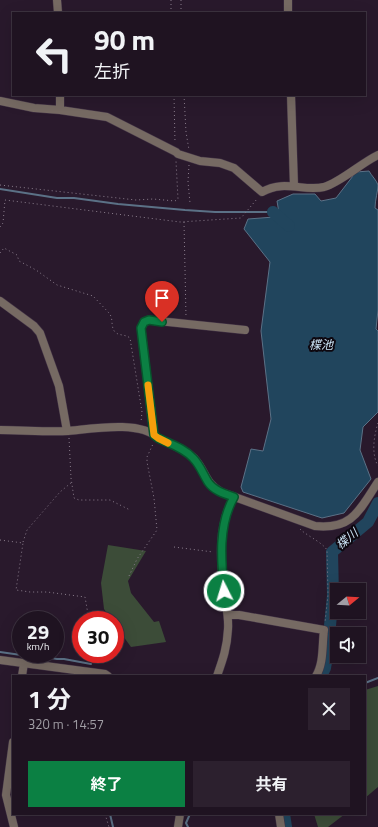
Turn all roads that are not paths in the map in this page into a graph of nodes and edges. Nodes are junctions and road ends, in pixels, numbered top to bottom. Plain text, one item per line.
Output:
1 (58, 0) edge
2 (288, 0) edge
3 (58, 12) edge
4 (288, 12) edge
5 (60, 96) edge
6 (291, 96) edge
7 (0, 101) edge
8 (60, 110) junction
9 (378, 155) edge
10 (294, 186) junction
11 (0, 301) edge
12 (245, 330) dead end
13 (0, 430) edge
14 (67, 431) junction
15 (155, 436) junction
16 (378, 482) edge
17 (234, 497) junction
18 (228, 615) junction
19 (0, 660) edge
20 (12, 662) edge
21 (24, 663) joint
22 (22, 675) edge
23 (106, 675) edge
24 (217, 675) edge
25 (317, 675) edge
26 (12, 750) edge
27 (180, 815) edge
28 (279, 815) edge
29 (14, 827) edge
30 (178, 827) edge
31 (281, 827) edge

1 - 3 street
2 - 4 street
5 - 8 street
6 - 10 street
7 - 8 street
8 - 10 street
9 - 10 street
11 - 14 street
12 - 15 street
13 - 14 street
14 - 15 street
15 - 17 street
16 - 17 street
17 - 18 street
18 - 24 street
18 - 25 street
19 - 20 street
21 - 22 street
21 - 23 street
26 - 29 street
27 - 30 street
28 - 31 street

